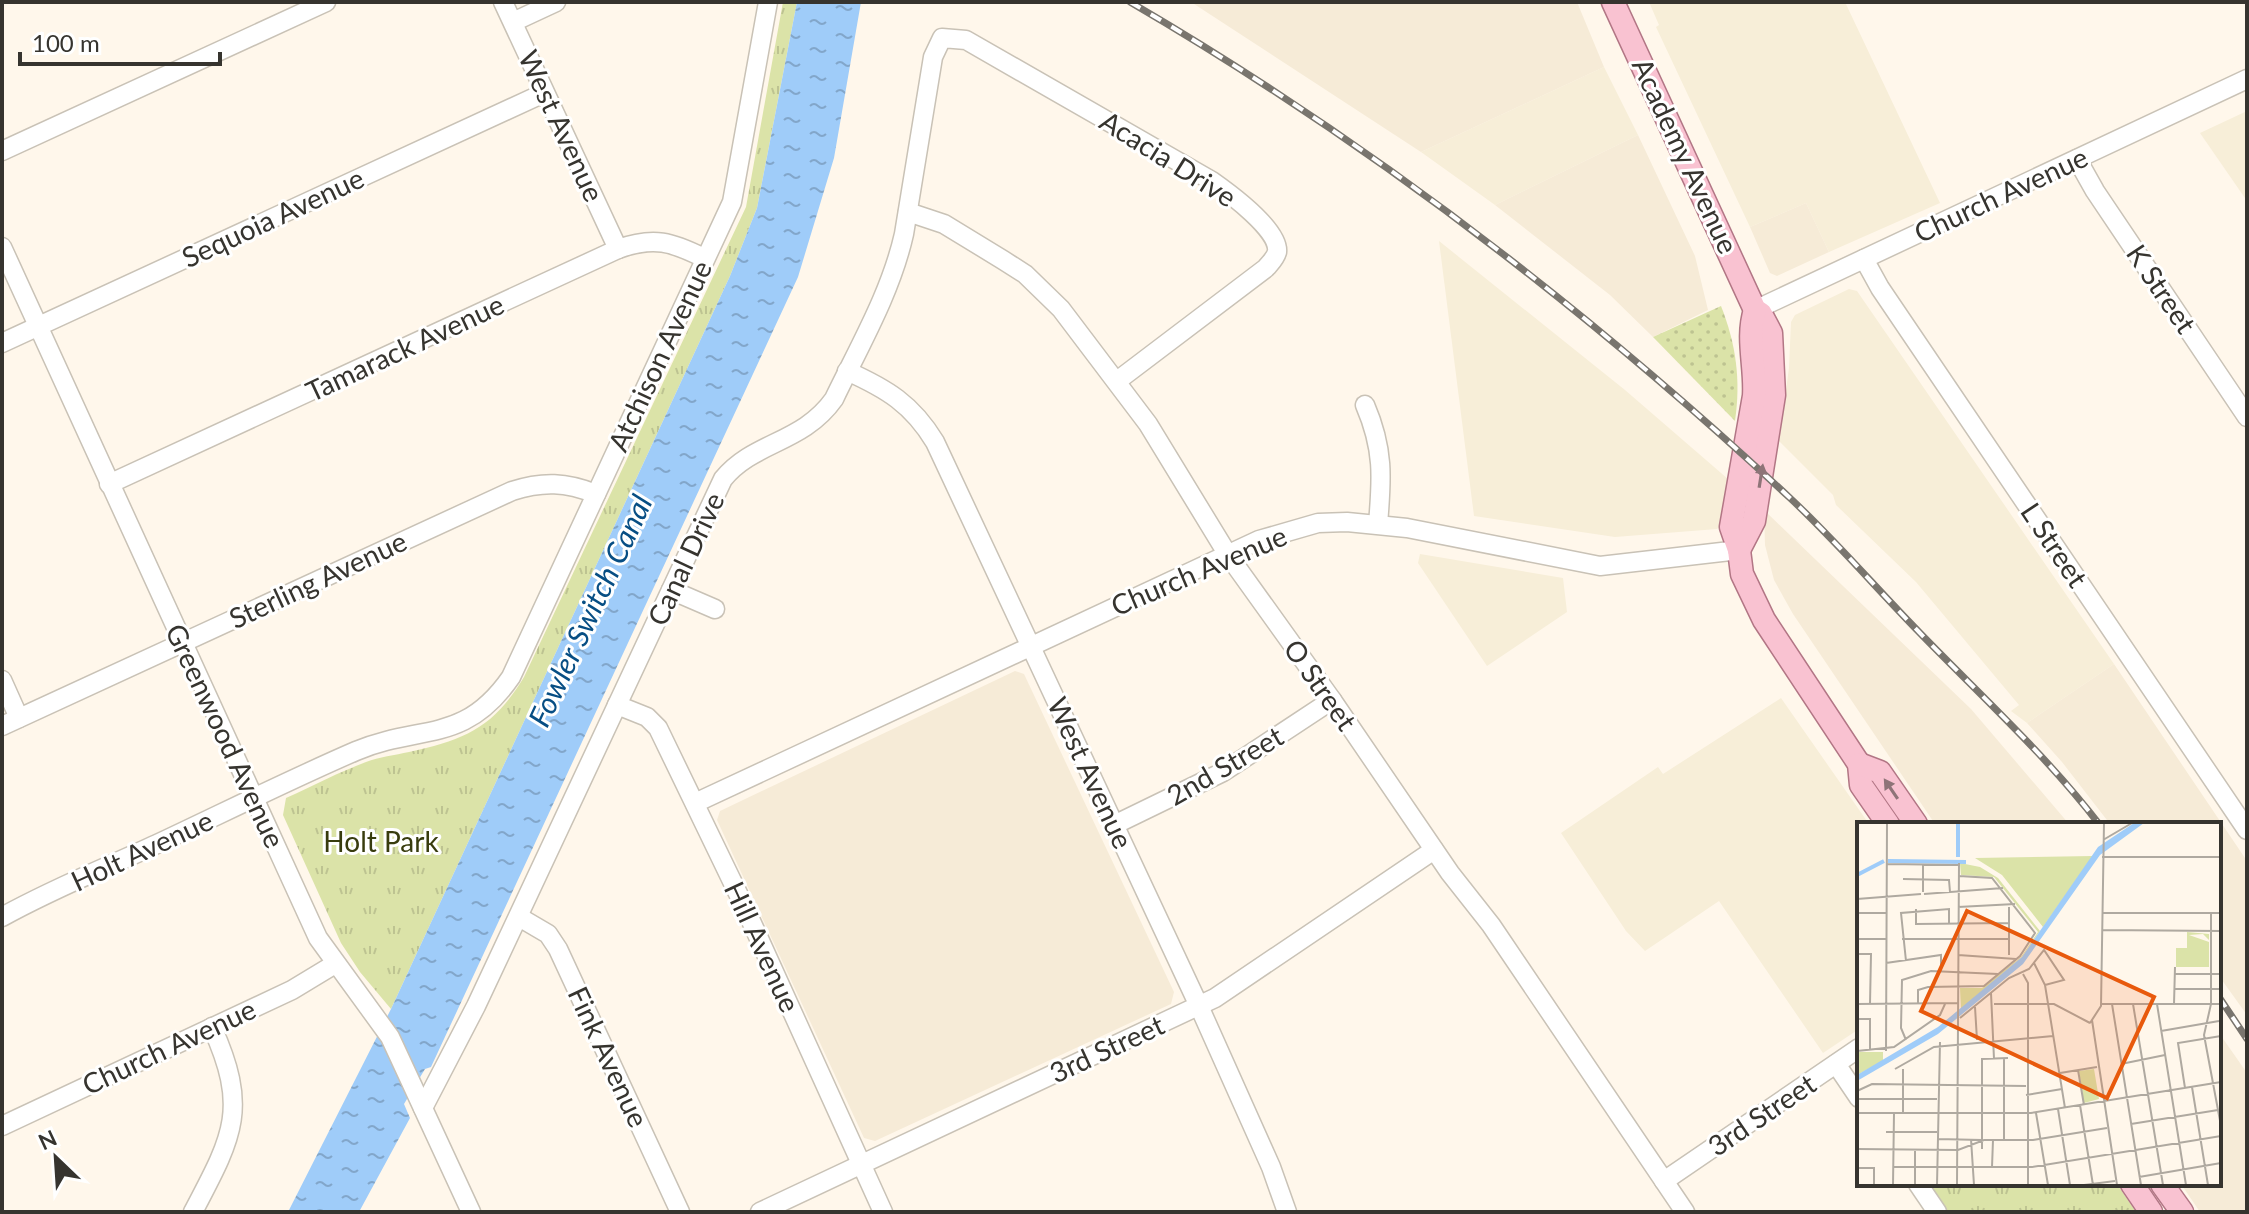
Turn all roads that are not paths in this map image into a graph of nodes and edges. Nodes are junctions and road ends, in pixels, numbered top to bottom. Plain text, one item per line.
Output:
1 (326, 2) edge
2 (503, 2) edge
3 (556, 2) edge
4 (768, 2) edge
5 (1613, 2) edge
6 (513, 22) junction
7 (942, 38) joint
8 (2247, 79) edge
9 (544, 93) junction
10 (2, 151) edge
11 (2077, 159) junction
12 (908, 212) junction
13 (2, 247) edge
14 (618, 249) junction
15 (704, 258) junction
16 (1864, 259) junction
17 (1755, 310) junction
18 (37, 327) junction
19 (2, 343) edge
20 (847, 371) junction
21 (1117, 381) junction
22 (1365, 405) dead end
23 (2247, 416) edge
24 (109, 484) junction
25 (596, 494) junction
26 (1378, 524) junction
27 (1739, 550) junction
28 (1228, 555) junction
29 (671, 590) junction
30 (715, 609) dead end
31 (182, 642) junction
32 (1030, 645) junction
33 (2, 680) edge
34 (499, 693) joint
35 (1332, 700) junction
36 (617, 705) junction
37 (11, 722) edge
38 (1859, 764) junction
39 (2247, 795) edge
40 (254, 799) junction
41 (695, 803) junction
42 (2230, 806) junction
43 (1887, 822) edge
44 (1915, 822) edge
45 (1114, 825) junction
46 (2247, 830) edge
47 (1434, 850) junction
48 (2, 917) edge
49 (519, 917) junction
50 (335, 964) junction
51 (1199, 1006) junction
52 (212, 1027) junction
53 (1857, 1049) edge
54 (1836, 1064) junction
55 (1857, 1095) edge
56 (423, 1108) junction
57 (2, 1126) edge
58 (861, 1165) junction
59 (1664, 1181) junction
60 (1919, 1186) edge
61 (2133, 1186) edge
62 (2163, 1186) edge
63 (193, 1212) edge
64 (471, 1212) edge
65 (680, 1212) edge
66 (760, 1212) edge
67 (883, 1212) edge
68 (1287, 1212) edge
69 (1685, 1212) edge
70 (1937, 1212) edge
71 (2151, 1212) edge
72 (2182, 1212) edge

1 - 10 street
2 - 6 street, West Avenue
3 - 6 street
4 - 15 street, Atchison Avenue
5 - 17 main road, Academy Avenue
6 - 9 street, West Avenue
7 - 12 street, Canal Drive
7 - 21 street, Acacia Drive
8 - 11 street, Church Avenue
9 - 14 street, West Avenue
9 - 18 street, Sequoia Avenue
11 - 16 street, Church Avenue
11 - 23 street, K Street
12 - 20 street, Canal Drive
12 - 21 street, O Street
13 - 18 street, Greenwood Avenue
14 - 15 street, Tamarack Avenue
14 - 24 street, Tamarack Avenue
15 - 25 street, Atchison Avenue
16 - 17 street, Church Avenue
16 - 42 street, L Street
17 - 27 main road, Academy Avenue
18 - 19 street, Sequoia Avenue
18 - 24 street, Greenwood Avenue
20 - 29 street, Canal Drive
20 - 32 street, West Avenue
21 - 28 street, O Street
22 - 26 street
24 - 31 street, Greenwood Avenue
25 - 31 street, Sterling Avenue
25 - 34 street, Atchison Avenue
26 - 27 street, Church Avenue
26 - 28 street, Church Avenue
27 - 38 main road
28 - 32 street, Church Avenue
28 - 35 street, O Street
29 - 30 street
29 - 36 street, Canal Drive
31 - 37 street, Sterling Avenue
31 - 40 street, Greenwood Avenue
32 - 41 street, Church Avenue
32 - 45 street, West Avenue
33 - 37 street
34 - 40 street, Holt Avenue
35 - 45 street, 2nd Street
35 - 47 street, O Street
36 - 41 street, Hill Avenue
36 - 49 street, Canal Drive
38 - 43 main road
44 -> 38 main road
39 - 42 street
40 - 48 street, Holt Avenue
40 - 50 street, Greenwood Avenue
41 - 58 street, Hill Avenue
42 - 46 street, L Street
45 - 51 street, West Avenue
47 - 51 street, 3rd Street
47 - 59 street, O Street
49 - 56 street, Canal Drive
49 - 65 street, Fink Avenue
50 - 52 street, Church Avenue
50 - 56 street, Greenwood Avenue
51 - 58 street, 3rd Street
51 - 68 street, West Avenue
52 - 57 street, Church Avenue
52 - 63 street
53 - 54 street, 3rd Street
54 - 55 street
54 - 59 street, 3rd Street
56 - 64 street, Greenwood Avenue
58 - 66 street, 3rd Street
58 - 67 street, Hill Avenue
59 - 69 street, O Street
60 - 70 street
61 - 71 main road
62 - 72 main road

